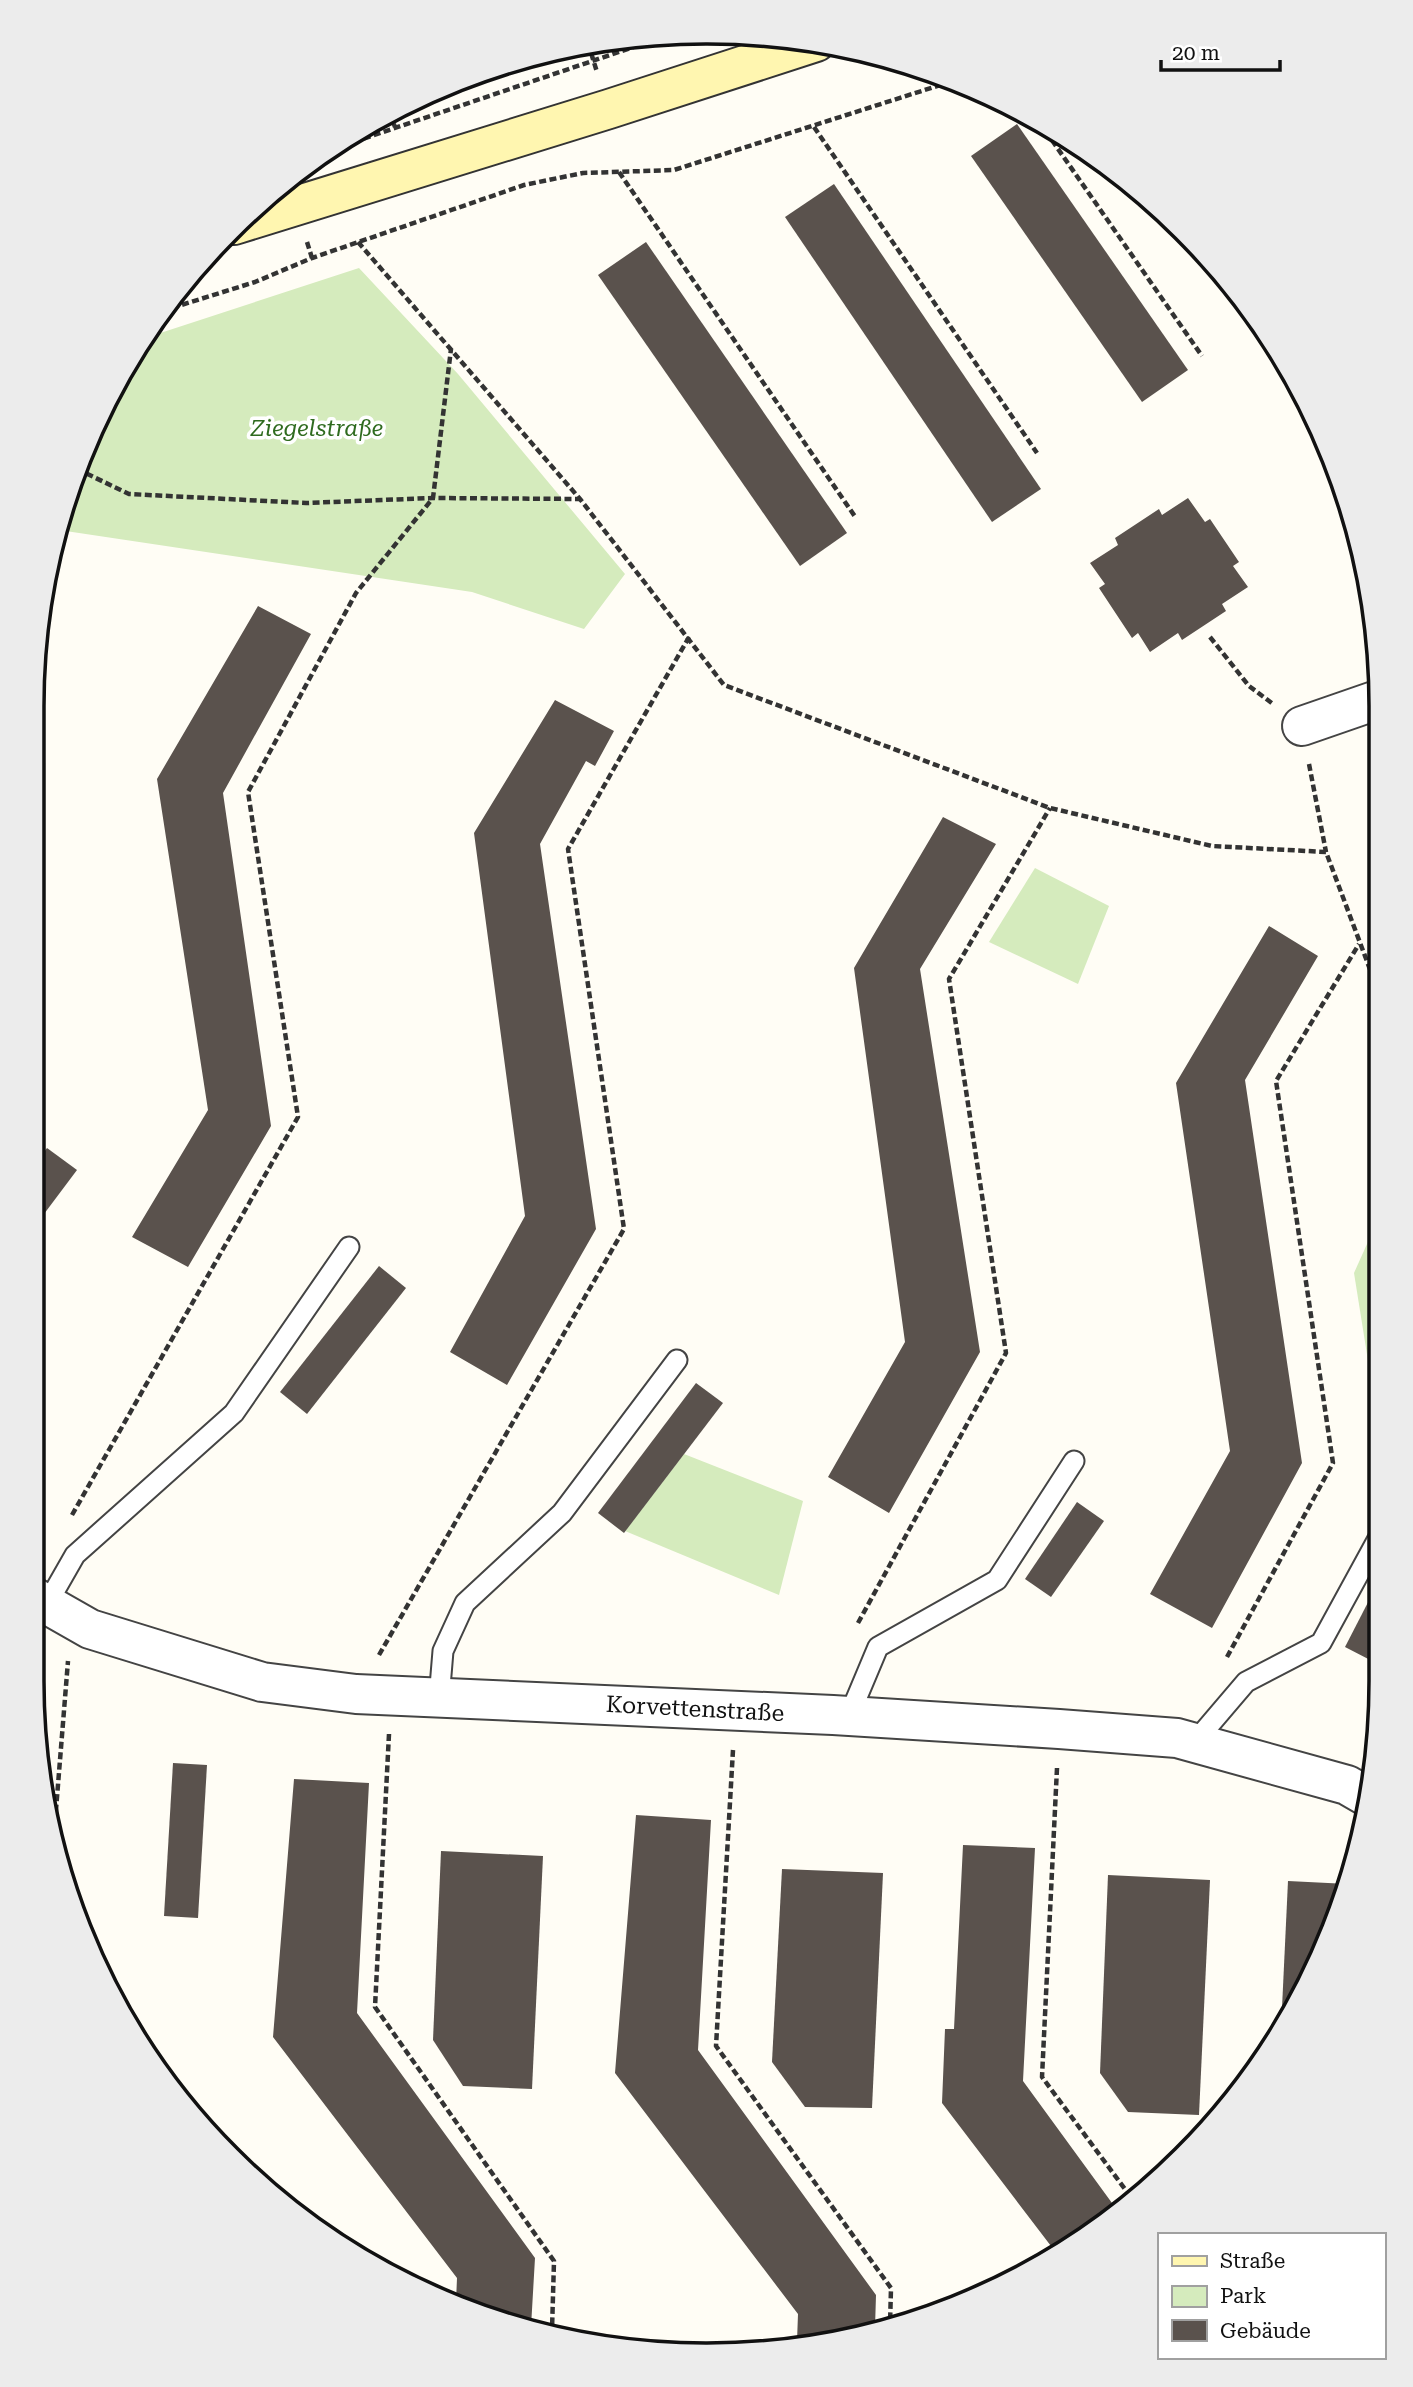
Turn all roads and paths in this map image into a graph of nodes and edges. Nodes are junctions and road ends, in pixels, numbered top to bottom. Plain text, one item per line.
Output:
1 (630, 48) edge
2 (794, 49) edge
3 (938, 86) edge
4 (393, 123) edge
5 (395, 127) junction
6 (814, 127) junction
7 (371, 136) edge
8 (1053, 142) edge
9 (619, 172) junction
10 (261, 217) edge
11 (358, 242) junction
12 (179, 306) edge
13 (451, 349) junction
14 (1202, 356) dead end
15 (1037, 453) dead end
16 (86, 473) edge
17 (433, 498) junction
18 (580, 499) junction
19 (856, 518) dead end
20 (1210, 636) dead end
21 (689, 637) junction
22 (1369, 703) edge
23 (1302, 726) junction
24 (1051, 808) junction
25 (1326, 852) junction
26 (1360, 943) junction
27 (1369, 967) edge
28 (349, 1247) dead end
29 (677, 1360) dead end
30 (1074, 1461) dead end
31 (66, 1525) dead end
32 (1369, 1555) edge
33 (50, 1606) edge
34 (855, 1628) dead end
35 (1224, 1662) dead end
36 (374, 1695) junction
37 (439, 1699) junction
38 (735, 1710) junction
39 (849, 1716) junction
40 (1059, 1729) junction
41 (1194, 1743) junction
42 (1360, 1792) edge
43 (55, 1801) edge
44 (1127, 2192) edge
45 (890, 2317) edge
46 (552, 2325) edge

1 - 5 path
2 - 10 main road
3 - 6 path
4 - 5 path
5 - 7 path
6 - 9 path
6 - 15 path
8 - 14 path
9 - 11 path
9 - 19 path
11 - 12 path
11 - 13 path
13 - 17 path
13 - 18 path
16 - 17 path
17 - 18 path
17 - 31 path
18 - 21 path
20 - 23 path
21 - 24 path
21 - 36 path
22 - 23 street
23 - 25 path
24 - 25 path
24 - 34 path
25 - 26 path
26 - 27 path
26 - 35 path
28 - 33 lane
29 - 37 lane
30 - 39 lane
32 - 41 lane
33 - 36 street, Korvettenstraße
33 - 43 path
36 - 37 street, Korvettenstraße
36 - 46 path
37 - 38 street, Korvettenstraße
38 - 39 street, Korvettenstraße
38 - 45 path
39 - 40 street, Korvettenstraße
40 - 41 street, Korvettenstraße
40 - 44 path
41 - 42 street, Korvettenstraße

